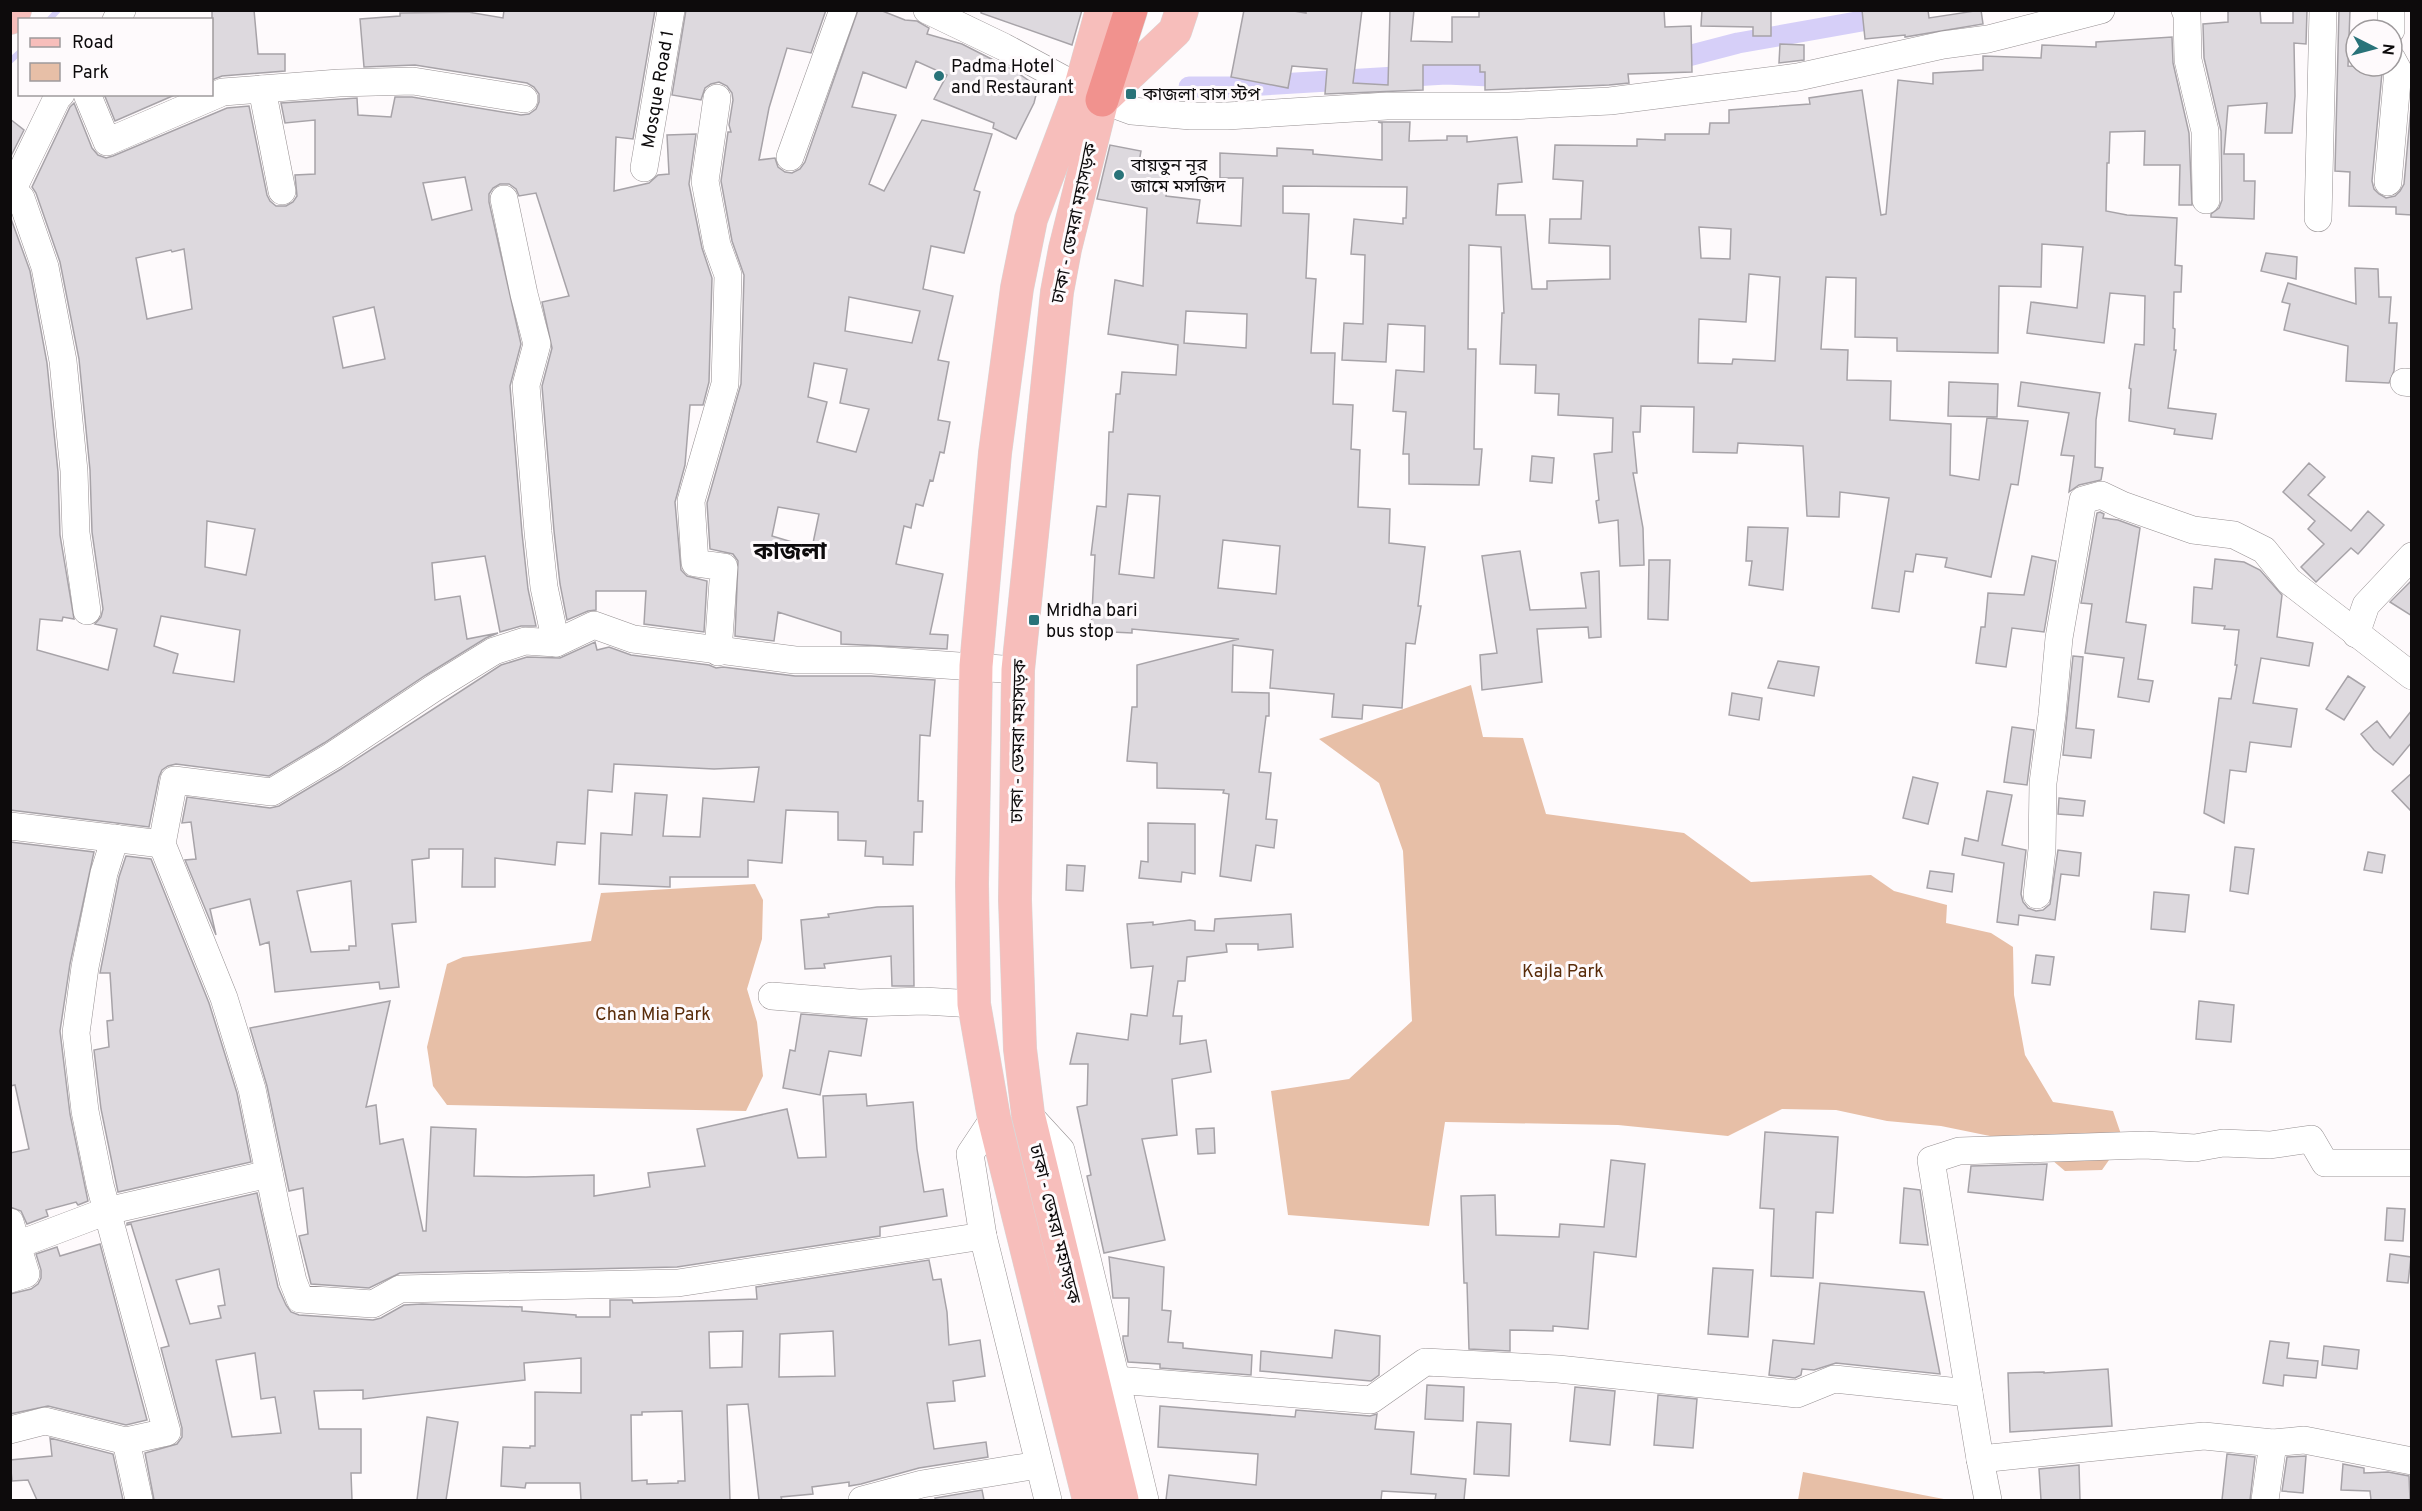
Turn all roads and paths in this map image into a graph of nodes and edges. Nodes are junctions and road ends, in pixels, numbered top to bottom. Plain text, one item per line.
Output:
1 (15, 10) edge
2 (671, 10) edge
3 (843, 10) edge
4 (927, 10) edge
5 (1102, 10) edge
6 (1131, 10) edge
7 (1182, 10) edge
8 (2102, 10) edge
9 (2185, 10) edge
10 (2322, 10) edge
11 (10, 18) edge
12 (2397, 78) edge
13 (262, 90) junction
14 (1091, 95) junction
15 (59, 96) edge
16 (88, 96) edge
17 (717, 98) dead end
18 (524, 99) dead end
19 (790, 157) dead end
20 (644, 168) dead end
21 (2388, 182) dead end
22 (282, 191) dead end
23 (11, 192) edge
24 (504, 198) dead end
25 (2206, 200) dead end
26 (2318, 218) dead end
27 (1017, 288) junction
28 (1057, 292) junction
29 (2412, 556) edge
30 (87, 611) dead end
31 (2356, 634) junction
32 (556, 643) junction
33 (718, 652) junction
34 (977, 654) junction
35 (1019, 656) junction
36 (2412, 676) edge
37 (10, 826) edge
38 (115, 838) junction
39 (162, 844) junction
40 (2037, 895) dead end
41 (772, 996) dead end
42 (974, 1004) junction
43 (1028, 1114) junction
44 (994, 1118) junction
45 (2412, 1163) edge
46 (269, 1174) junction
47 (107, 1211) junction
48 (14, 1234) edge
49 (983, 1236) junction
50 (10, 1279) edge
51 (1116, 1380) junction
52 (1969, 1394) junction
53 (10, 1430) edge
54 (126, 1442) junction
55 (2273, 1443) junction
56 (1980, 1459) junction
57 (2412, 1461) edge
58 (1038, 1465) junction
59 (139, 1500) edge
60 (862, 1500) edge
61 (1048, 1500) edge
62 (1089, 1500) edge
63 (1122, 1500) edge
64 (1145, 1500) edge
65 (1988, 1500) edge
66 (2265, 1500) edge

1 - 11 main road
2 - 20 street, Mosque Road 1
3 - 19 street
4 - 14 street
5 - 14 main road, ঢাকা - ডেমরা মহাসড়ক
6 - 14 highway
7 - 14 main road, ঢাকা - ডেমরা মহাসড়ক
8 - 14 street
9 - 25 street
10 - 26 street
12 - 21 street
13 - 16 street
13 - 18 street
13 - 22 street
14 - 27 main road, ঢাকা - ডেমরা মহাসড়ক
14 - 28 main road, ঢাকা - ডেমরা মহাসড়ক
15 - 23 street
17 - 33 street
23 - 30 street
24 - 32 street
27 - 28 main road
27 - 34 main road, ঢাকা - ডেমরা মহাসড়ক
28 - 35 main road, ঢাকা - ডেমরা মহাসড়ক
29 - 31 street
31 - 36 street
31 - 40 street
32 - 33 street
32 - 39 street
33 - 34 street
34 - 35 main road
34 - 42 main road, ঢাকা - ডেমরা মহাসড়ক
35 - 43 main road, ঢাকা - ডেমরা মহাসড়ক
37 - 38 street
38 - 39 street
38 - 47 street
39 - 46 street
41 - 42 street
42 - 44 main road, ঢাকা - ডেমরা মহাসড়ক
43 - 51 street
43 - 63 main road, ঢাকা - ডেমরা মহাসড়ক
44 - 49 street
44 - 62 main road, ঢাকা - ডেমরা মহাসড়ক
45 - 52 street
46 - 47 street
46 - 49 street
47 - 48 street
47 - 54 street
48 - 50 street
49 - 58 street
51 - 52 street
51 - 64 street
52 - 56 street
53 - 54 street
54 - 59 street
55 - 56 street
55 - 57 street
55 - 66 street
56 - 65 street
58 - 60 street
58 - 61 street

